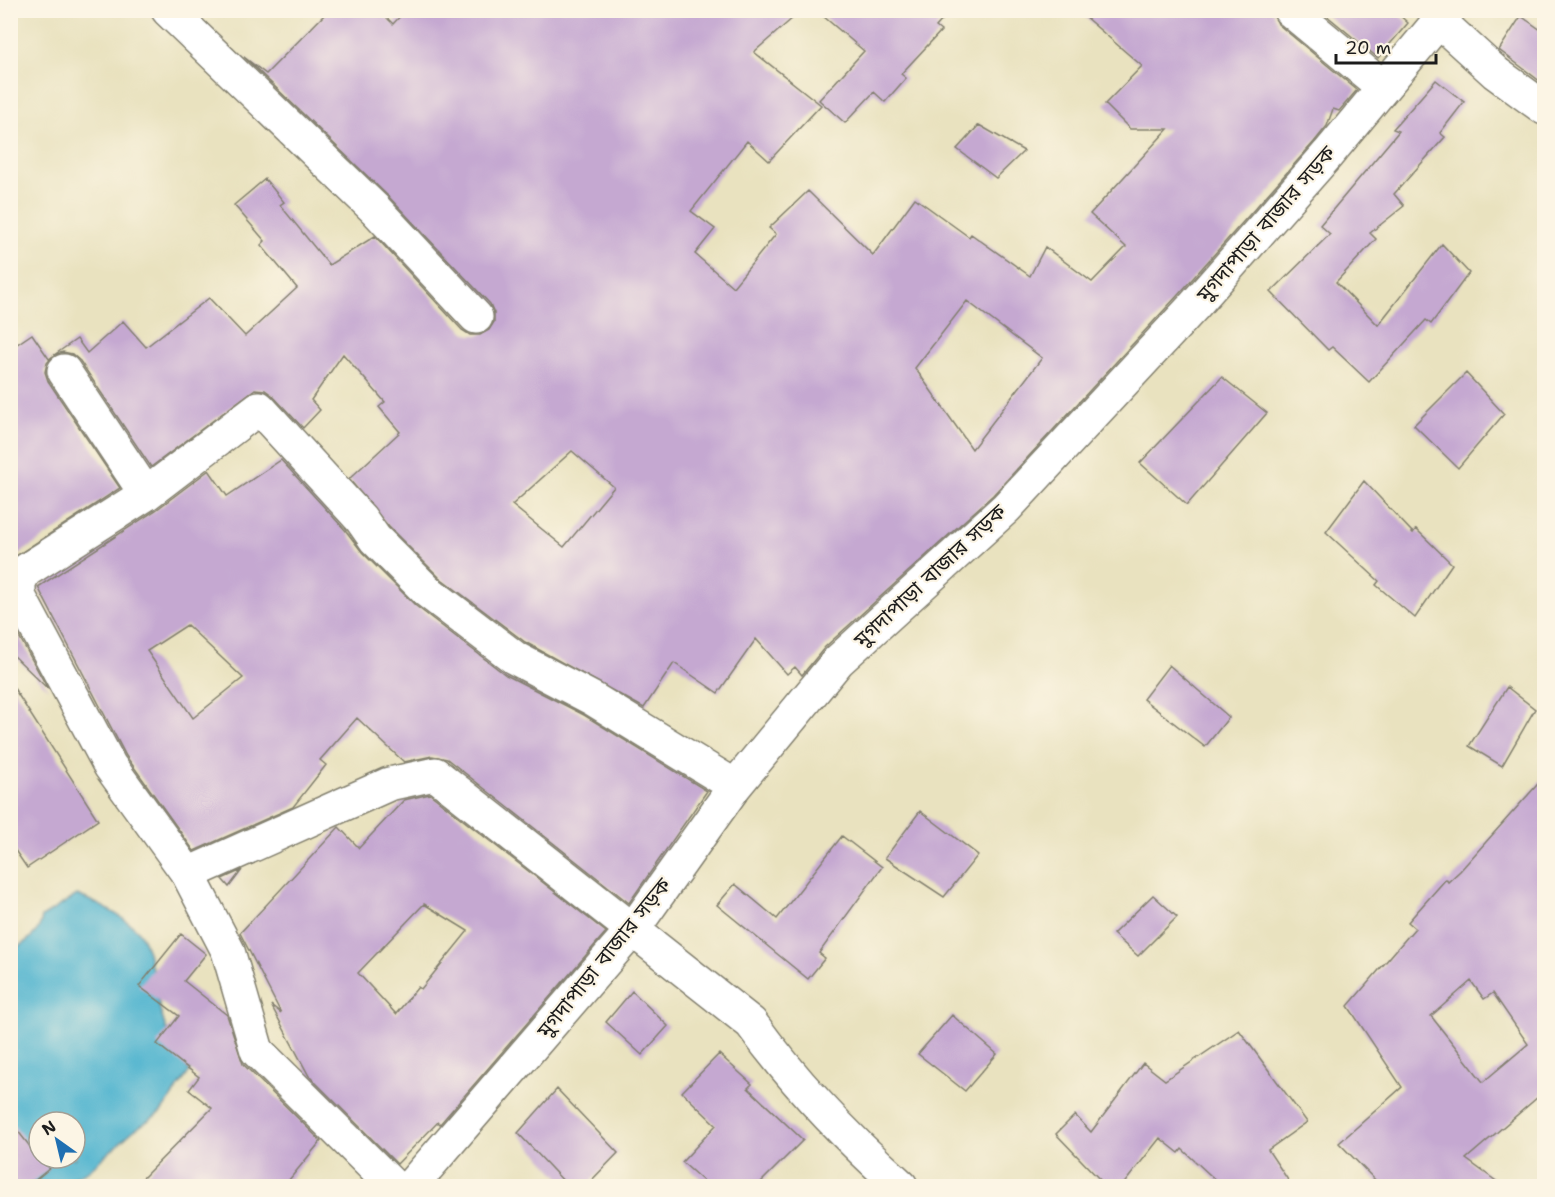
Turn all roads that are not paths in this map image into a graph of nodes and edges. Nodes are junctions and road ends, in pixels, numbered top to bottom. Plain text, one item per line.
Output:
1 (168, 10) edge
2 (1290, 10) edge
3 (1443, 16) edge
4 (1383, 87) junction
5 (1545, 108) edge
6 (476, 317) dead end
7 (64, 371) dead end
8 (146, 494) junction
9 (735, 786) junction
10 (188, 874) junction
11 (634, 928) junction
12 (393, 1186) edge
13 (411, 1186) edge
14 (901, 1186) edge

1 - 6 street
2 - 4 street
3 - 4 street, মুগদাপাড়া বাজার সড়ক
3 - 5 street
4 - 9 street, মুগদাপাড়া বাজার সড়ক
7 - 8 street
8 - 9 street
8 - 10 street
9 - 11 street, মুগদাপাড়া বাজার সড়ক
10 - 11 street
10 - 12 street
11 - 13 street, মুগদাপাড়া বাজার সড়ক
11 - 14 street

